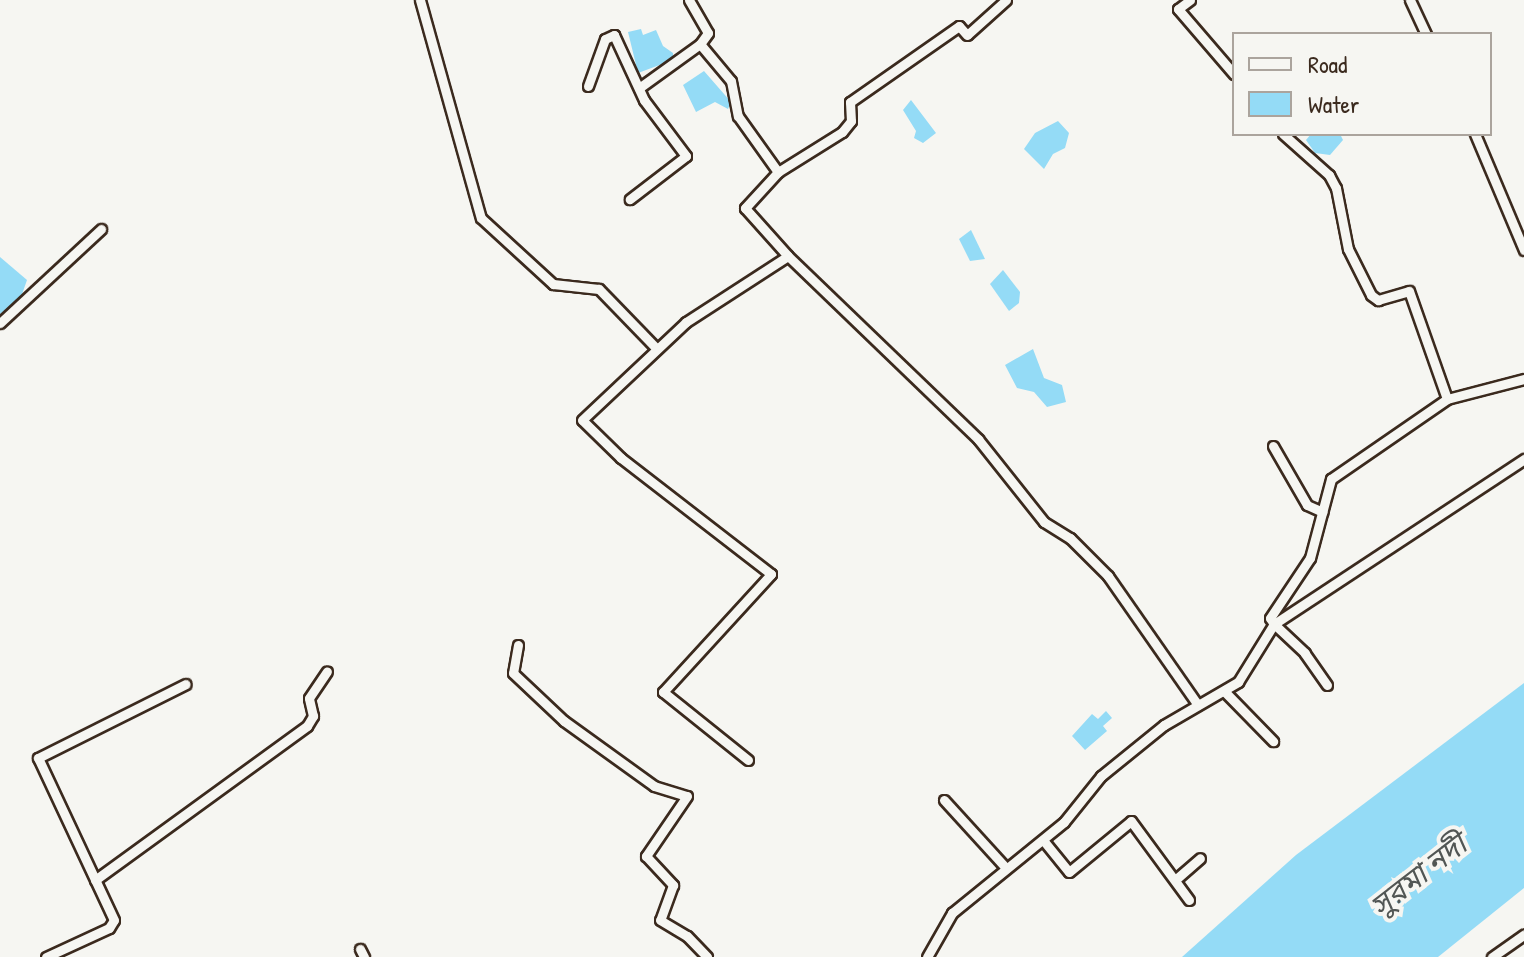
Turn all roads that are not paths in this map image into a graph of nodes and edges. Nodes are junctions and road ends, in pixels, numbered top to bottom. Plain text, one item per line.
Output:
1 (420, 0) edge
2 (689, 0) edge
3 (1006, 0) edge
4 (1190, 0) edge
5 (1410, 0) edge
6 (1425, 32) edge
7 (700, 44) junction
8 (1232, 72) edge
9 (588, 86) dead end
10 (639, 88) junction
11 (1285, 136) edge
12 (1476, 136) edge
13 (778, 172) junction
14 (630, 199) dead end
15 (101, 229) dead end
16 (1524, 250) edge
17 (788, 256) junction
18 (0, 323) edge
19 (657, 349) junction
20 (1524, 379) edge
21 (1447, 399) junction
22 (1273, 446) dead end
23 (1524, 459) edge
24 (1323, 512) junction
25 (1274, 624) junction
26 (518, 645) dead end
27 (327, 671) dead end
28 (186, 684) dead end
29 (1327, 685) dead end
30 (1225, 692) junction
31 (1198, 705) junction
32 (1273, 741) dead end
33 (748, 760) dead end
34 (944, 800) dead end
35 (1043, 840) junction
36 (1200, 858) dead end
37 (1006, 868) junction
38 (95, 880) junction
39 (1175, 880) junction
40 (1189, 900) dead end
41 (1524, 935) edge
42 (46, 957) edge
43 (707, 957) edge
44 (927, 957) edge
45 (1492, 957) edge

1 - 19 street
2 - 7 street
3 - 13 street
4 - 8 street
5 - 6 street
7 - 10 street
7 - 13 street
9 - 10 street
10 - 14 street
11 - 21 street
12 - 16 street
13 - 17 street
15 - 18 street
17 - 19 street
17 - 31 street
19 - 33 street
20 - 21 street
21 - 24 street
22 - 24 street
23 - 25 street
24 - 25 street
25 - 29 street
25 - 30 street
26 - 43 street
27 - 38 street
28 - 38 street
30 - 31 street
30 - 32 street
31 - 35 street
34 - 37 street
35 - 37 street
35 - 39 street
36 - 39 street
37 - 44 street
38 - 42 street
39 - 40 street
41 - 45 street

